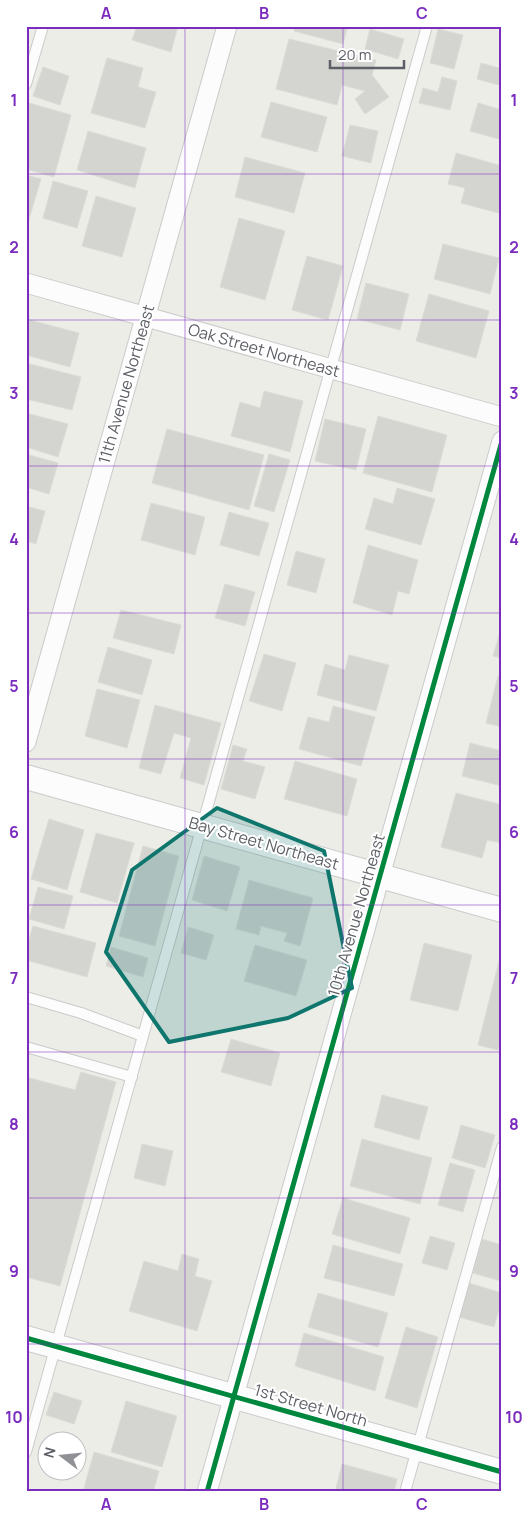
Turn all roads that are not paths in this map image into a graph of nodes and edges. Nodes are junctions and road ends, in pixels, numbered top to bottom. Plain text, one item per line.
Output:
1 (42, 26) edge
2 (227, 26) edge
3 (427, 26) edge
4 (26, 84) edge
5 (26, 283) edge
6 (145, 317) junction
7 (331, 369) junction
8 (502, 417) edge
9 (502, 442) edge
10 (26, 742) edge
11 (26, 777) edge
12 (202, 826) junction
13 (380, 876) junction
14 (502, 910) edge
15 (26, 997) edge
16 (143, 1036) junction
17 (26, 1047) edge
18 (132, 1077) junction
19 (502, 1147) edge
20 (26, 1338) edge
21 (56, 1346) junction
22 (233, 1396) junction
23 (417, 1448) junction
24 (26, 1452) edge
25 (502, 1472) edge
26 (207, 1492) edge
27 (405, 1492) edge

1 - 4 lane
2 - 6 street, 11th Avenue Northeast
3 - 7 lane
5 - 6 street, Oak Street Northeast
6 - 7 street, Oak Street Northeast
6 - 10 street, 11th Avenue Northeast
7 - 8 street, Oak Street Northeast
7 - 12 lane
9 - 13 street, 10th Avenue Northeast
11 - 12 street, Bay Street Northeast
12 - 13 street, Bay Street Northeast
12 - 16 lane
13 - 14 street, Bay Street Northeast
13 - 22 street, 10th Avenue Northeast
15 - 16 lane
16 - 18 lane
17 - 18 lane
18 - 21 lane
19 - 23 lane
20 - 21 street, 1st Street North
21 - 22 street, 1st Street North
21 - 24 lane
22 - 23 street, 1st Street North
22 - 26 street, 10th Avenue Northeast
23 - 25 street, 1st Street North
23 - 27 lane

